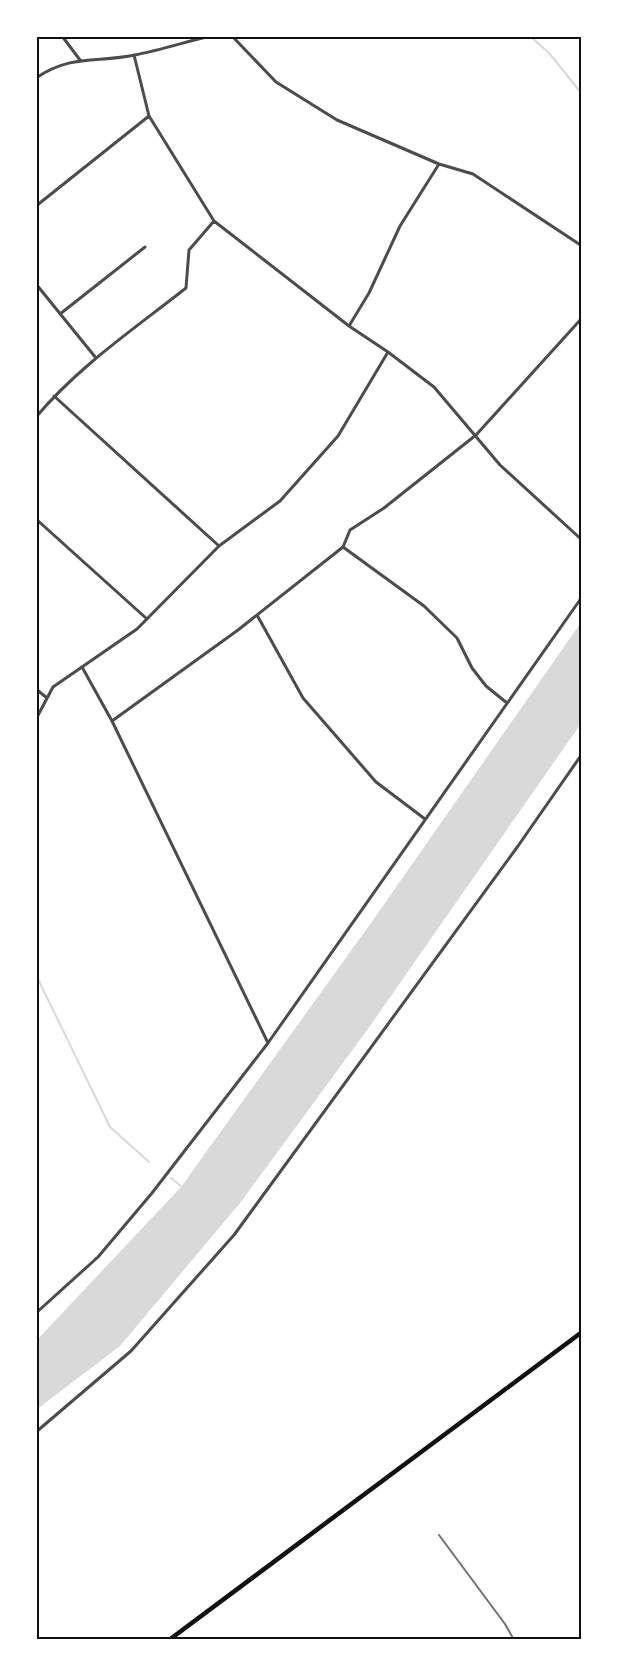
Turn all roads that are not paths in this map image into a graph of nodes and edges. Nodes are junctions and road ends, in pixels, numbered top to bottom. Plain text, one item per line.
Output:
1 (62, 36) edge
2 (210, 36) edge
3 (232, 36) edge
4 (134, 55) junction
5 (80, 60) junction
6 (36, 78) edge
7 (149, 116) junction
8 (439, 164) junction
9 (36, 206) edge
10 (214, 220) junction
11 (582, 246) edge
12 (145, 247) dead end
13 (36, 284) edge
14 (60, 314) junction
15 (582, 318) edge
16 (349, 326) junction
17 (388, 352) junction
18 (96, 358) junction
19 (54, 396) junction
20 (36, 417) edge
21 (476, 435) junction
22 (36, 519) edge
23 (582, 540) edge
24 (219, 546) junction
25 (343, 547) junction
26 (582, 597) edge
27 (257, 615) junction
28 (147, 619) junction
29 (82, 667) junction
30 (36, 689) edge
31 (47, 698) junction
32 (507, 702) junction
33 (36, 719) edge
34 (112, 721) junction
35 (582, 754) edge
36 (425, 819) junction
37 (268, 1043) junction
38 (36, 1313) edge
39 (582, 1332) edge
40 (36, 1432) edge
41 (169, 1640) edge

1 - 5 street
2 - 4 street
3 - 8 street
4 - 5 street
4 - 7 street
5 - 6 street
7 - 9 street
7 - 10 street
8 - 11 street
8 - 16 street
10 - 16 street
10 - 18 street
12 - 14 street
13 - 14 street
14 - 18 street
15 - 21 street
16 - 17 street
17 - 21 street
17 - 24 street
18 - 19 street
19 - 20 street
19 - 24 street
21 - 23 street
21 - 25 street
22 - 28 street
24 - 28 street
25 - 27 street
25 - 32 street
26 - 32 street
27 - 34 street
27 - 36 street
28 - 29 street
29 - 31 street
29 - 34 street
30 - 31 street
31 - 33 street
32 - 36 street
34 - 37 street
35 - 40 street
36 - 37 street
37 - 38 street
39 - 41 main road

